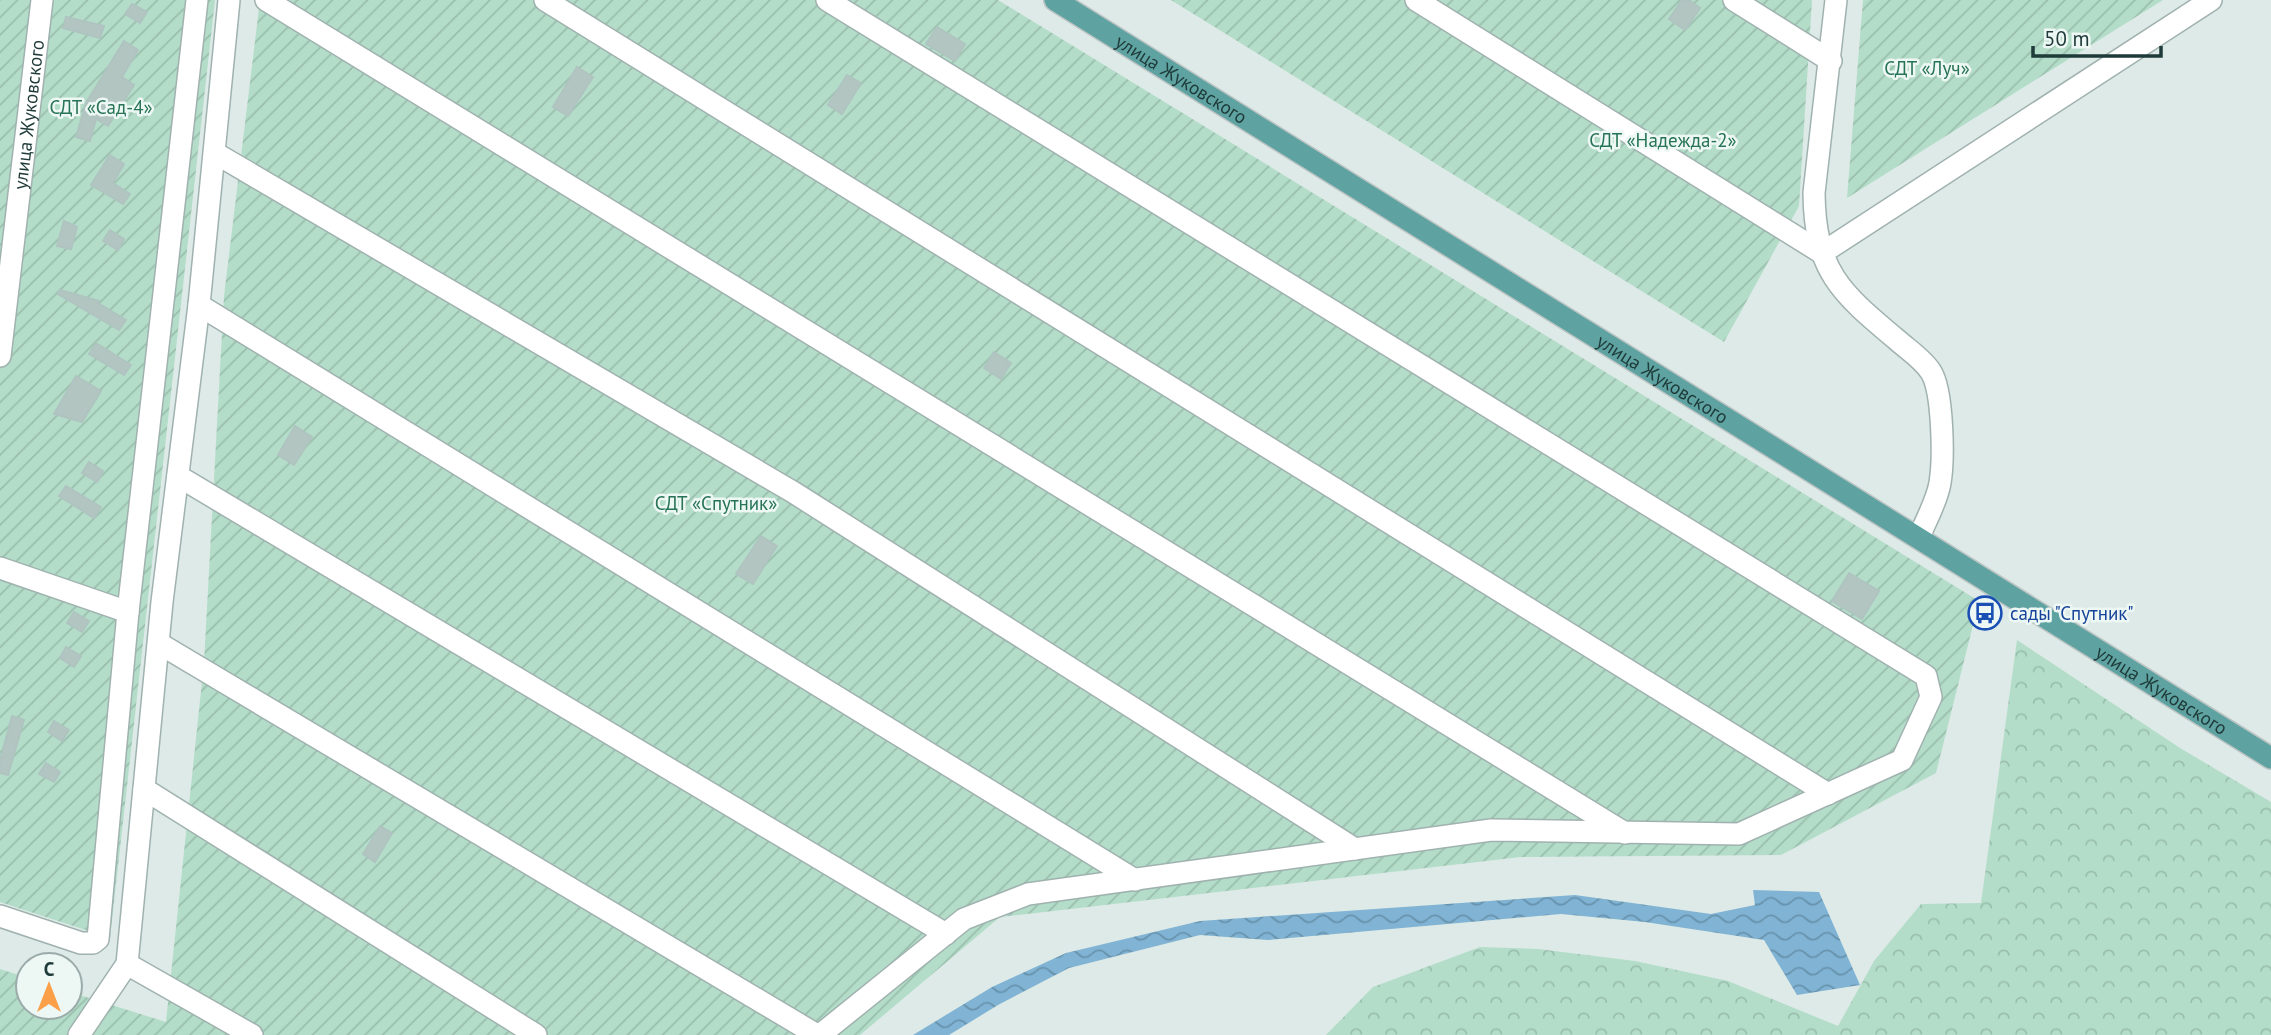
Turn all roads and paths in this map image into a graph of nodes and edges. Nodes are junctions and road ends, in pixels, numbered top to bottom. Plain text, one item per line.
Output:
1 (42, 0) edge
2 (197, 0) edge
3 (229, 0) edge
4 (266, 0) edge
5 (545, 0) edge
6 (827, 0) edge
7 (1055, 0) edge
8 (1416, 0) edge
9 (1734, 0) edge
10 (1836, 0) edge
11 (2211, 0) edge
12 (1830, 61) junction
13 (215, 153) junction
14 (1822, 253) junction
15 (199, 305) junction
16 (0, 356) edge
17 (178, 476) junction
18 (1919, 537) junction
19 (0, 568) edge
20 (128, 612) junction
21 (160, 644) junction
22 (2271, 758) edge
23 (144, 789) junction
24 (1828, 794) junction
25 (1625, 833) junction
26 (1355, 849) junction
27 (1135, 880) junction
28 (0, 916) edge
29 (946, 934) junction
30 (127, 964) junction
31 (79, 1035) edge
32 (252, 1035) edge
33 (536, 1035) edge
34 (818, 1035) edge

1 - 16 street, улица Жуковского
2 - 20 street
3 - 13 street
4 - 25 street
5 - 24 street
6 - 24 street
7 - 18 main road, улица Жуковского
8 - 14 street
9 - 12 street
10 - 12 street
11 - 14 street
12 - 14 street
13 - 15 street
13 - 26 street
14 - 18 street
15 - 17 street
15 - 27 street
17 - 21 street
17 - 29 street
18 - 22 main road, улица Жуковского
19 - 20 street
20 - 28 street
21 - 23 street
21 - 34 street
23 - 30 street
23 - 33 street
24 - 25 street
25 - 26 street
26 - 27 street
27 - 29 street
29 - 34 street
30 - 31 street
30 - 32 street

